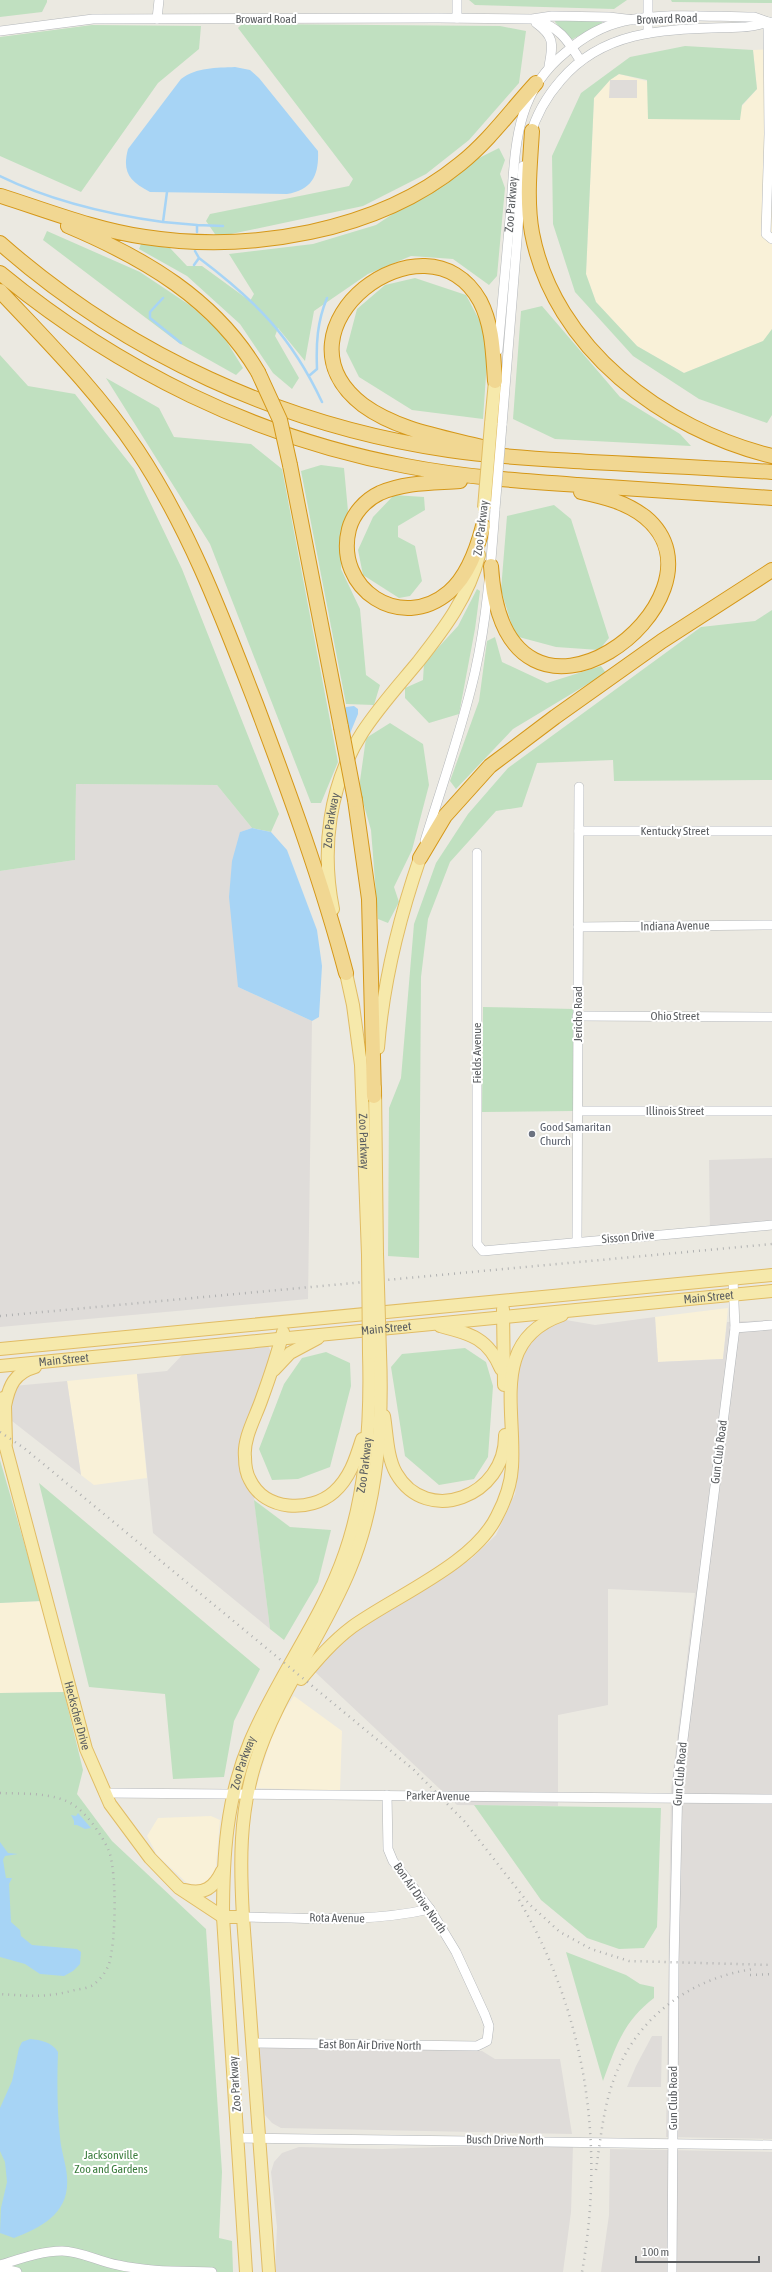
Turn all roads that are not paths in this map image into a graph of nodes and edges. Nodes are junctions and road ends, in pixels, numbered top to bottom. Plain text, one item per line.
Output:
1 (159, 0) edge
2 (457, 0) edge
3 (648, 0) edge
4 (156, 18) junction
5 (457, 18) junction
6 (648, 18) junction
7 (532, 19) junction
8 (634, 20) junction
9 (770, 22) edge
10 (0, 31) edge
11 (648, 33) junction
12 (571, 47) junction
13 (580, 60) junction
14 (549, 66) junction
15 (536, 82) junction
16 (532, 131) junction
17 (0, 196) edge
18 (772, 239) edge
19 (0, 243) edge
20 (0, 273) edge
21 (0, 291) edge
22 (495, 381) junction
23 (497, 425) junction
24 (772, 456) edge
25 (525, 458) junction
26 (772, 472) edge
27 (500, 479) junction
28 (540, 482) junction
29 (772, 498) edge
30 (490, 508) junction
31 (483, 526) junction
32 (491, 566) junction
33 (772, 570) edge
34 (579, 787) dead end
35 (772, 831) edge
36 (579, 832) junction
37 (477, 853) dead end
38 (420, 858) junction
39 (772, 924) edge
40 (578, 927) junction
41 (346, 973) junction
42 (577, 1016) junction
43 (772, 1017) edge
44 (374, 1096) junction
45 (578, 1111) junction
46 (772, 1111) edge
47 (772, 1225) edge
48 (577, 1241) junction
49 (483, 1251) joint
50 (372, 1254) junction
51 (772, 1275) edge
52 (733, 1279) junction
53 (772, 1291) edge
54 (734, 1295) junction
55 (506, 1301) junction
56 (576, 1310) junction
57 (507, 1316) junction
58 (285, 1322) junction
59 (431, 1324) junction
60 (772, 1325) edge
61 (735, 1328) junction
62 (324, 1334) junction
63 (281, 1339) junction
64 (1, 1350) edge
65 (374, 1353) junction
66 (55, 1361) junction
67 (0, 1366) edge
68 (272, 1373) junction
69 (508, 1377) junction
70 (0, 1392) edge
71 (382, 1401) junction
72 (5, 1406) junction
73 (369, 1412) junction
74 (0, 1433) edge
75 (6, 1448) junction
76 (283, 1699) junction
77 (233, 1792) junction
78 (104, 1793) junction
79 (248, 1793) junction
80 (387, 1795) junction
81 (677, 1799) junction
82 (772, 1799) edge
83 (224, 1866) junction
84 (179, 1888) junction
85 (430, 1909) junction
86 (223, 1917) junction
87 (243, 1917) junction
88 (487, 2041) joint
89 (252, 2043) junction
90 (238, 2138) junction
91 (259, 2138) junction
92 (673, 2143) junction
93 (772, 2145) edge
94 (0, 2266) edge
95 (17, 2272) edge
96 (195, 2272) edge
97 (212, 2272) edge
98 (246, 2272) edge
99 (269, 2272) edge
100 (672, 2272) edge

1 - 4 street
2 - 5 street
3 - 6 street
4 - 5 street, Broward Road
4 - 10 street, Broward Road
5 - 7 street, Broward Road
6 - 8 street, Broward Road
6 - 9 street, Broward Road
6 - 11 street
7 - 8 street
7 - 12 street
7 - 14 street
8 - 12 street, Broward Road
9 - 11 street, Broward Road
9 - 18 street
11 - 13 street, Broward Road
12 - 13 street
12 - 14 street, Zoo Parkway
13 - 16 street, Zoo Parkway
14 - 15 street, Zoo Parkway
15 - 17 highway
15 - 22 street, Zoo Parkway
16 - 23 street, Zoo Parkway
16 - 24 highway
17 - 44 highway, bridge
19 - 25 highway
20 - 27 highway
21 - 41 highway
22 - 23 main road, Zoo Parkway
22 - 25 highway
23 - 30 main road, Zoo Parkway, bridge
25 - 26 highway
27 - 28 highway
27 - 31 highway
28 - 29 highway
28 - 32 highway
30 - 31 main road, Zoo Parkway
30 - 32 street, Zoo Parkway
31 - 41 main road, Zoo Parkway
32 - 38 street, Zoo Parkway
33 - 38 highway
34 - 36 street, Jericho Road
35 - 36 street, Kentucky Street
36 - 40 street, Jericho Road
37 - 49 street, Fields Avenue
38 - 44 main road, Zoo Parkway
39 - 40 street, Indiana Avenue
40 - 42 street, Jericho Road
41 - 50 main road, Zoo Parkway
42 - 43 street, Ohio Street
42 - 45 street, Jericho Road
44 - 50 main road, Zoo Parkway
45 - 46 street, Illinois Street
45 - 48 street, Jericho Road
47 - 48 street, Sisson Drive
48 - 49 street, Sisson Drive
50 - 65 main road, Zoo Parkway, bridge
51 - 52 main road, Main Street
52 - 54 street, Gun Club Road
52 - 55 main road, Main Street
53 - 54 main road, Main Street
54 - 56 main road, Main Street
54 - 61 street, Gun Club Road
55 - 57 main road
55 - 58 main road, Main Street
56 - 57 main road, Main Street
56 - 69 main road
57 - 59 main road, Main Street
57 - 69 main road
58 - 63 main road
58 - 64 main road, Main Street
59 - 62 main road, Main Street
59 - 69 main road
60 - 61 street
61 - 81 street, Gun Club Road
62 - 63 main road, Main Street
62 - 68 main road
63 - 66 main road, Main Street
63 - 68 main road
65 - 71 main road, Zoo Parkway
65 - 73 main road, Zoo Parkway
66 - 67 main road, Main Street
66 - 72 main road
68 - 73 main road
69 - 71 main road
69 - 76 main road
70 - 72 main road, Heckscher Drive
71 - 76 main road, Zoo Parkway
72 - 75 main road, Heckscher Drive
73 - 77 main road, Zoo Parkway
74 - 75 main road, Heckscher Drive
75 - 78 main road, Heckscher Drive
76 - 79 main road, Zoo Parkway
77 - 78 street, Parker Avenue
77 - 79 street, Parker Avenue
77 - 83 main road, Zoo Parkway
78 - 84 main road, Heckscher Drive
79 - 80 street, Parker Avenue
79 - 87 main road, Zoo Parkway
80 - 81 street, Parker Avenue
80 - 85 street, Bon Air Drive North
81 - 82 street, Parker Avenue
81 - 92 street, Gun Club Road
83 - 84 main road
83 - 86 main road, Zoo Parkway
84 - 86 main road, Heckscher Drive
85 - 87 street, Rota Avenue
85 - 88 street, Bon Air Drive North
86 - 87 main road
86 - 90 main road, Zoo Parkway
87 - 89 main road, Zoo Parkway
88 - 89 street, East Bon Air Drive North
89 - 91 main road, Zoo Parkway
90 - 91 street, Busch Drive North
90 - 98 main road, Zoo Parkway
91 - 92 street, Busch Drive North
91 - 99 main road, Zoo Parkway
92 - 93 street, Busch Drive North
92 - 100 street, Gun Club Road
94 - 95 street
94 - 96 street
96 - 97 street

